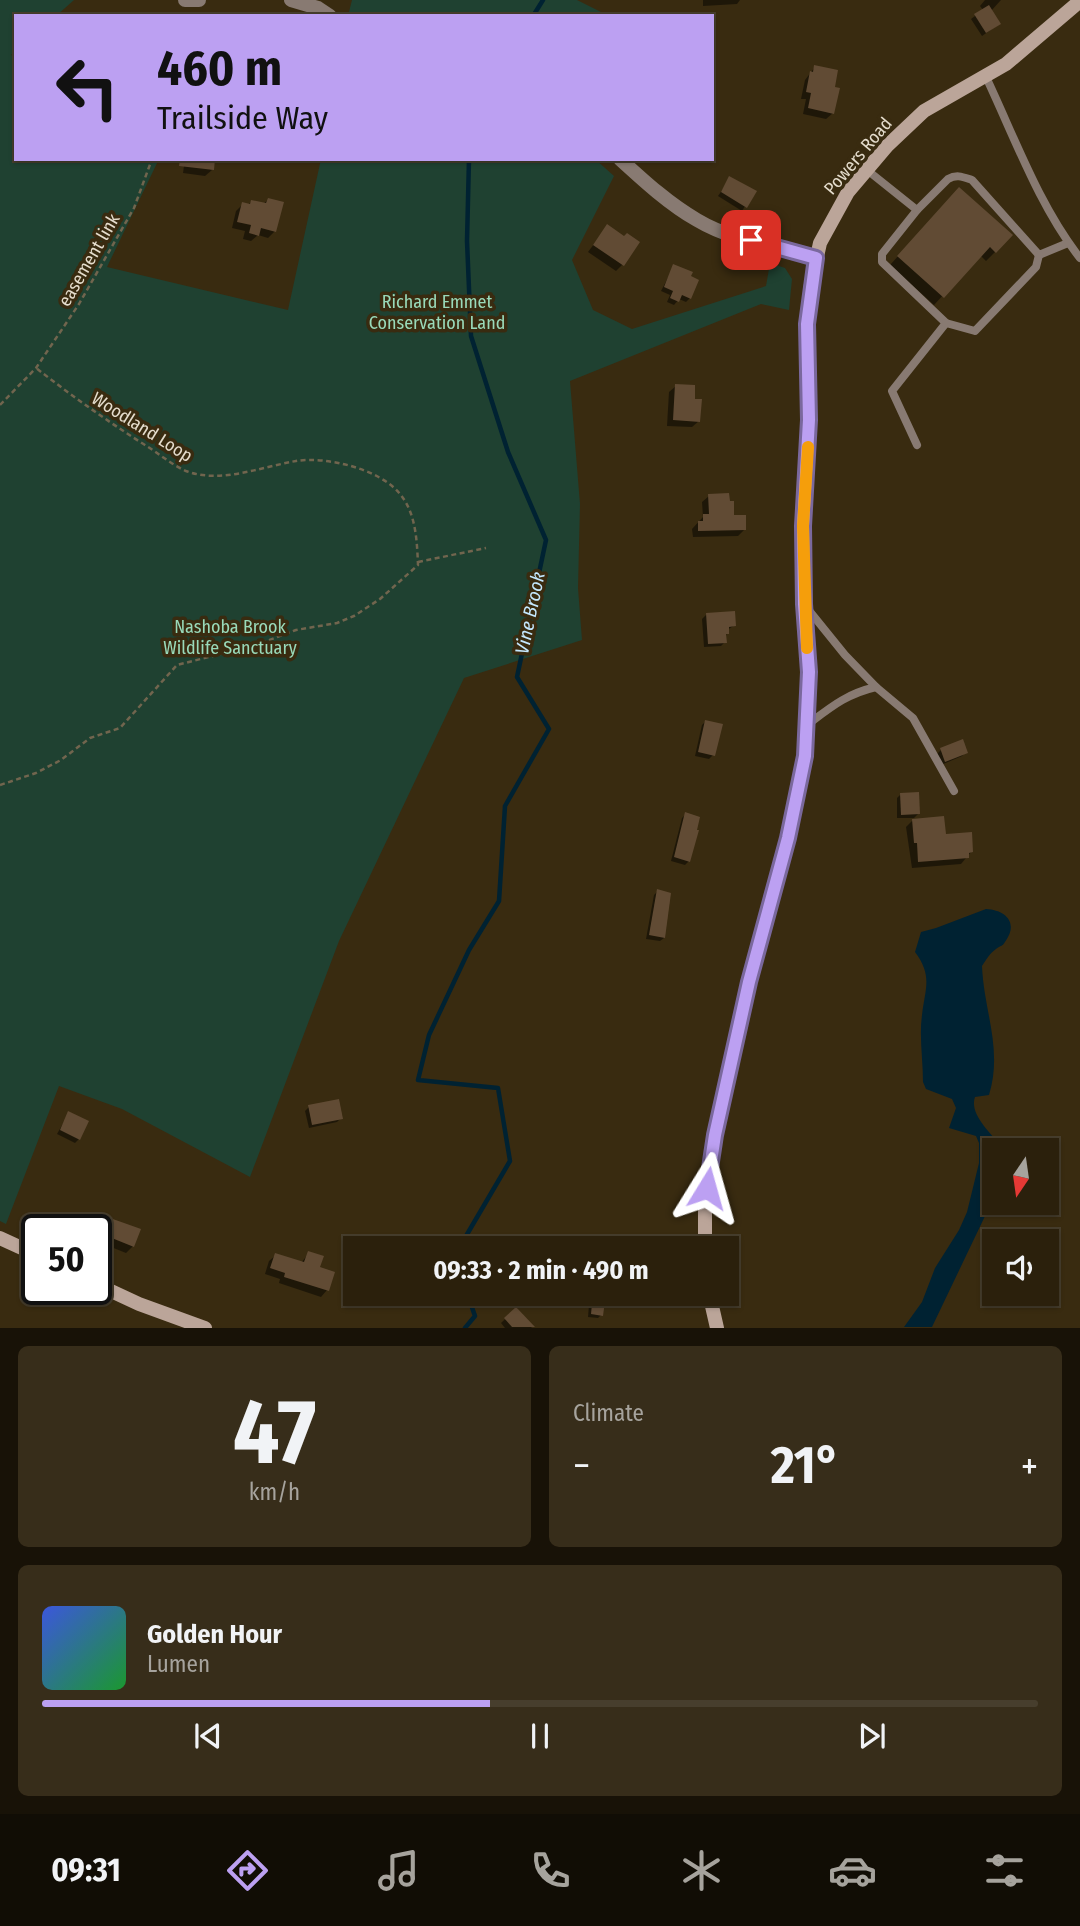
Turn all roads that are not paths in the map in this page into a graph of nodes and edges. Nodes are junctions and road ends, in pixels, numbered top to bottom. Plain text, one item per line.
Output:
1 (185, 0) edge
2 (199, 0) edge
3 (291, 0) edge
4 (1072, 3) edge
5 (327, 14) edge
6 (986, 76) junction
7 (623, 161) edge
8 (867, 170) junction
9 (917, 210) junction
10 (1069, 243) junction
11 (1040, 255) junction
12 (816, 258) junction
13 (1080, 258) edge
14 (946, 323) junction
15 (916, 445) dead end
16 (804, 604) junction
17 (876, 687) junction
18 (807, 725) junction
19 (954, 791) dead end
20 (705, 1236) edge
21 (0, 1238) edge
22 (21, 1248) edge
23 (112, 1291) edge
24 (712, 1306) edge
25 (205, 1328) edge
26 (717, 1328) edge

1 - 2 street
3 - 5 street
4 - 6 main road, Powers Road
6 - 8 main road, Powers Road
6 - 10 lane
7 - 12 street
8 - 9 lane
8 - 12 main road, Powers Road
9 - 11 lane
9 - 14 lane
10 - 11 lane
10 - 13 lane
11 - 14 lane
12 - 16 main road, Powers Road
14 - 15 lane
16 - 17 lane
16 - 18 main road, Powers Road
17 - 18 lane
17 - 19 lane
18 - 20 main road, Powers Road
21 - 22 main road
23 - 25 main road
24 - 26 main road

